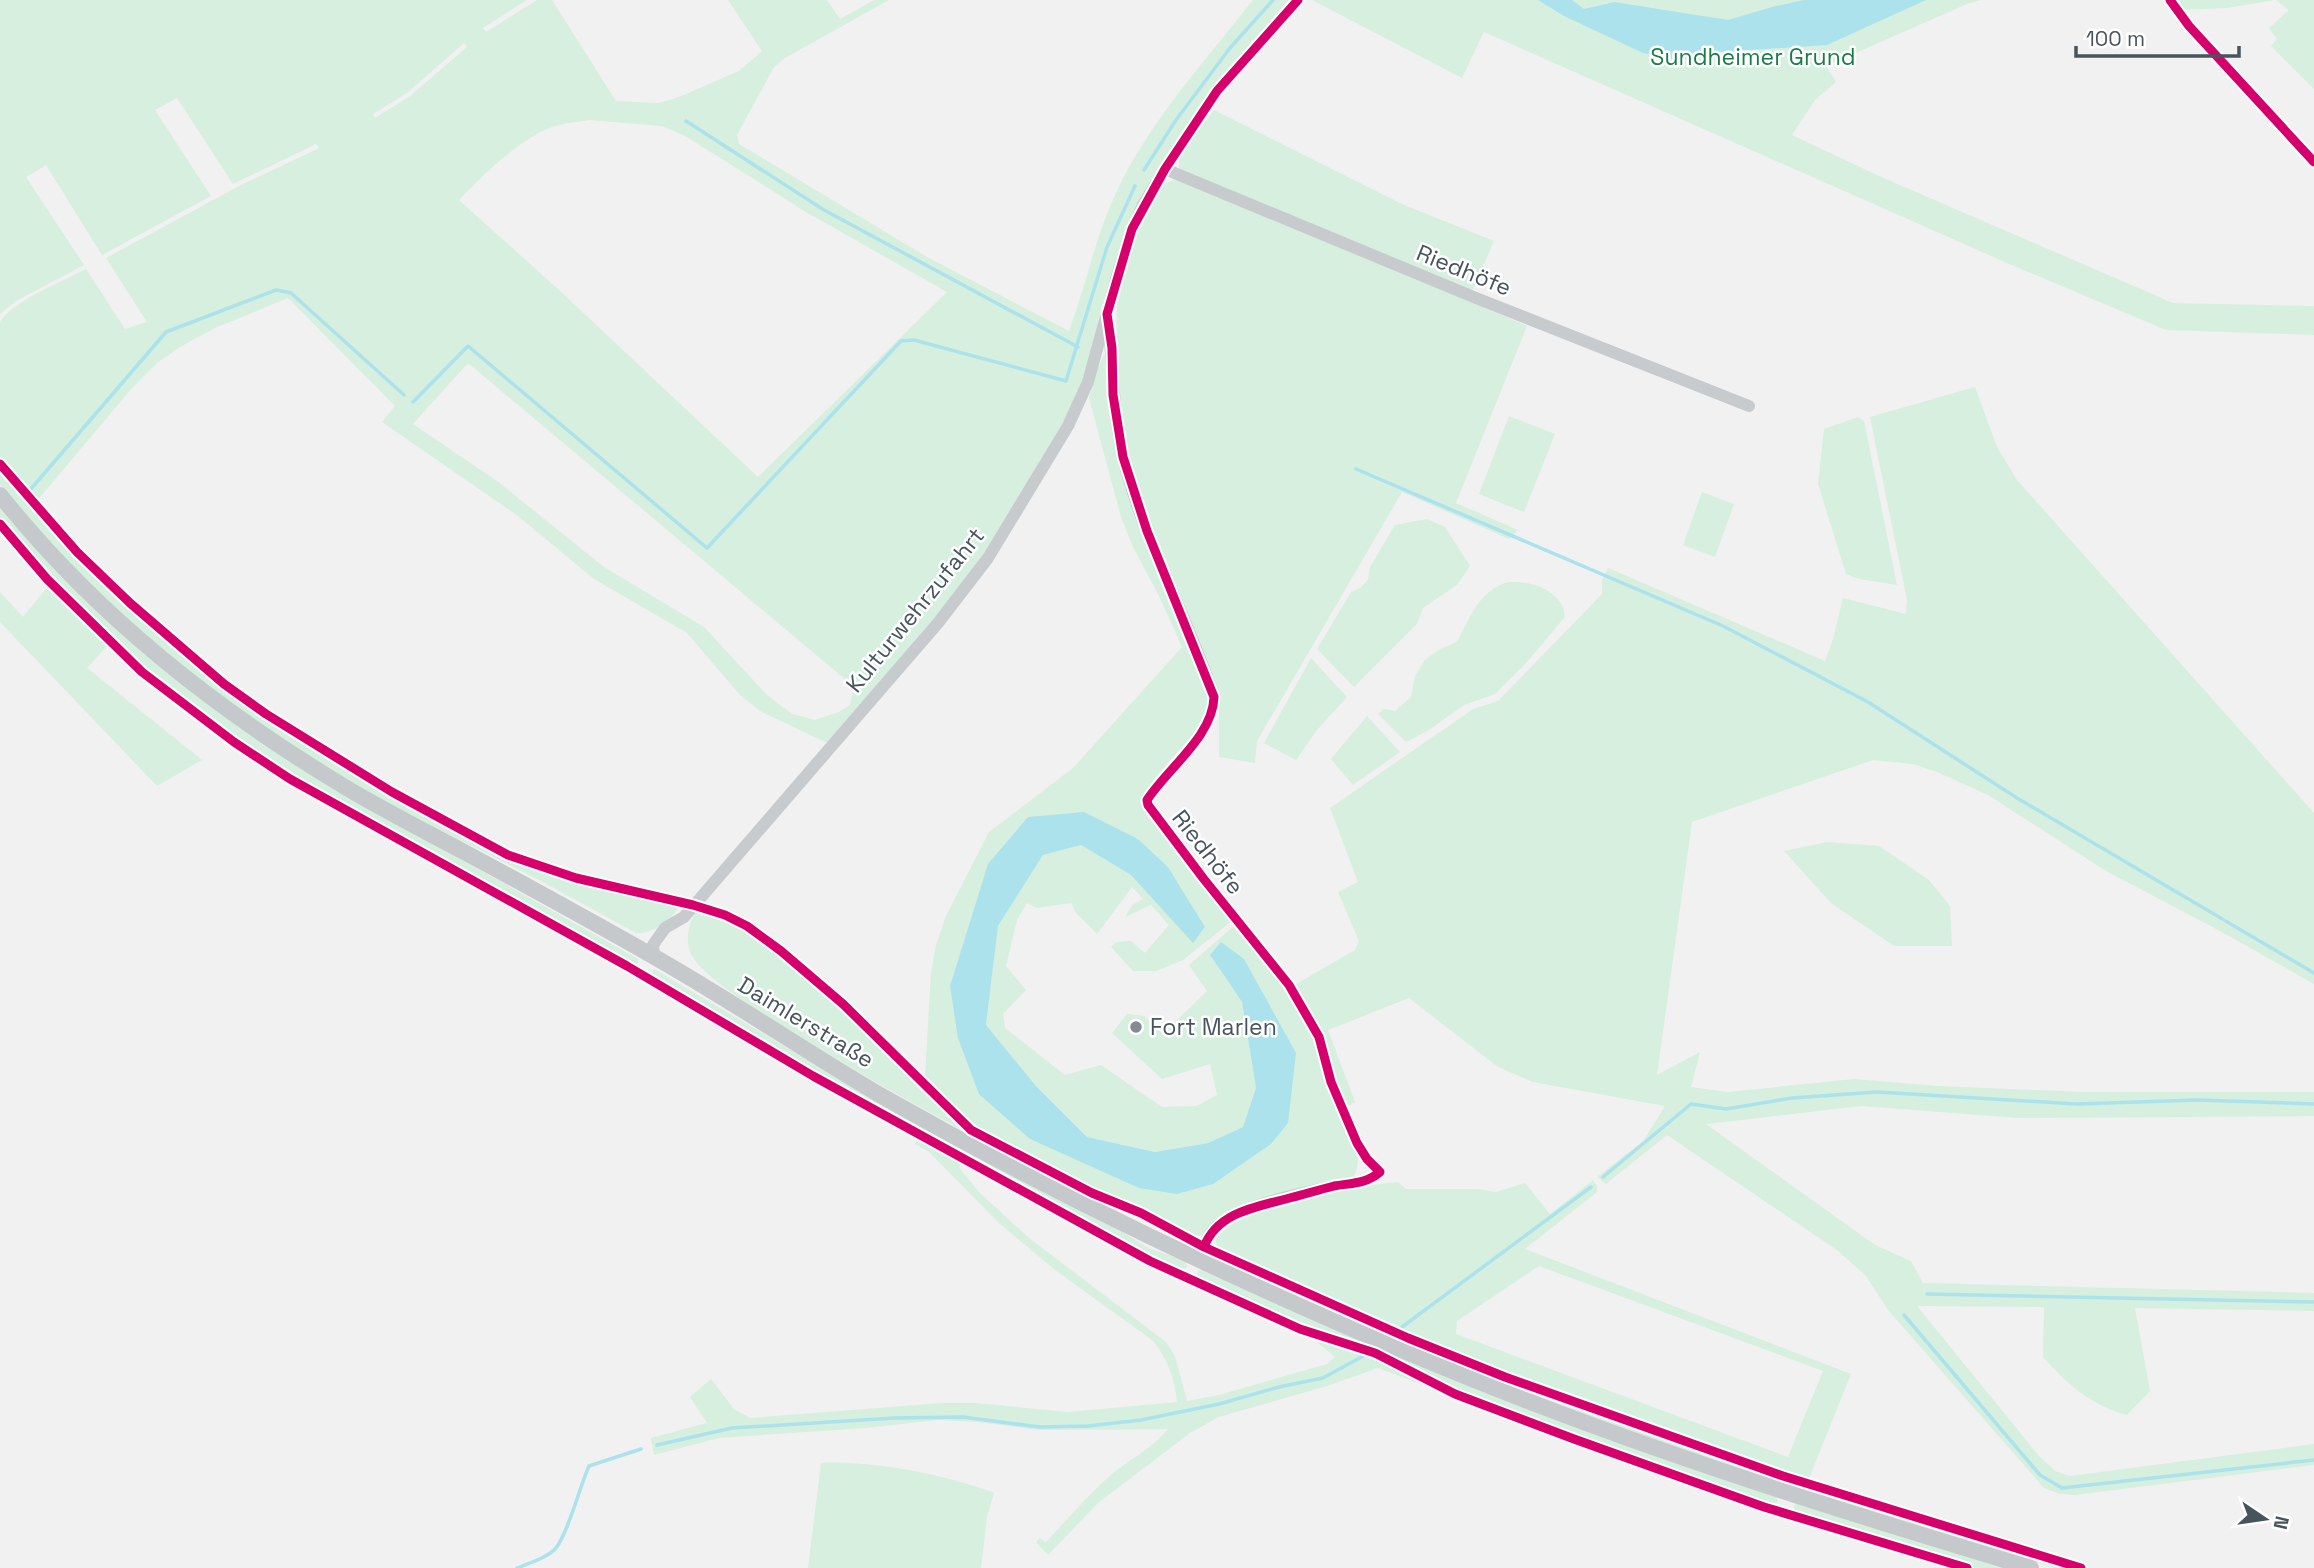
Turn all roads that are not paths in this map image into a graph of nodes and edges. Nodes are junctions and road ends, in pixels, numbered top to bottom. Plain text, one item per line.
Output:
1 (1298, 0) edge
2 (1165, 169) junction
3 (1107, 314) junction
4 (1748, 406) dead end
5 (0, 495) edge
6 (654, 957) junction
7 (1201, 1252) junction
8 (2031, 1568) edge

1 - 2 street, Kulturwehrzufahrt
2 - 3 street, Kulturwehrzufahrt
2 - 4 street, Riedhöfe
3 - 6 street, Kulturwehrzufahrt
3 - 7 street, Riedhöfe
5 - 6 main road, Daimlerstraße
6 - 7 main road, Daimlerstraße
7 - 8 main road, Daimlerstraße

